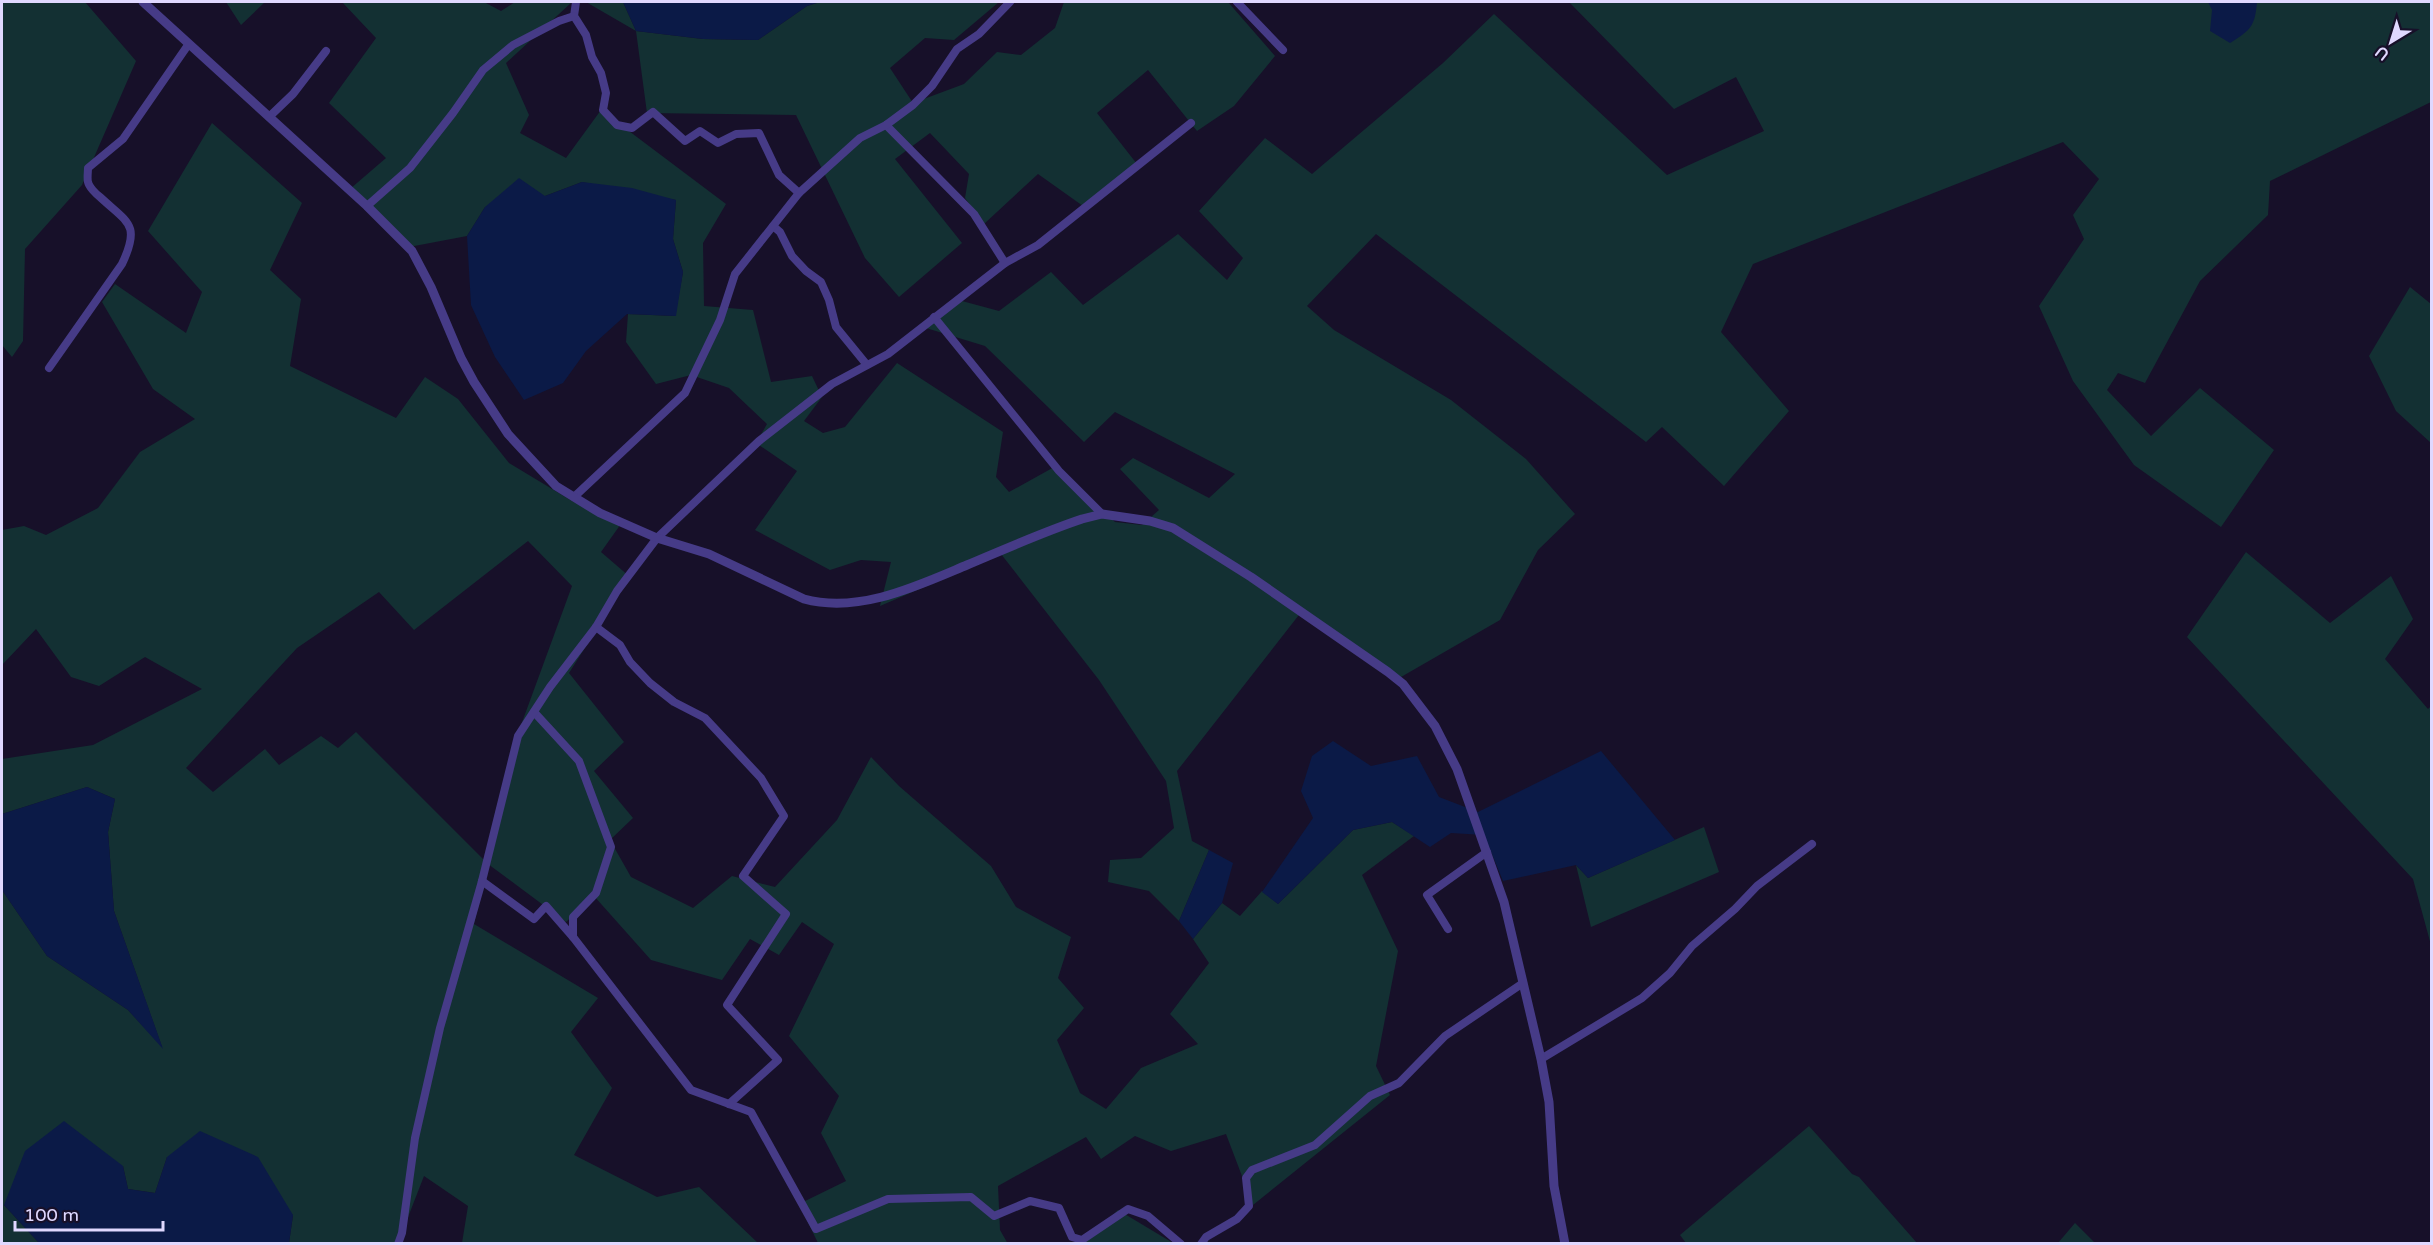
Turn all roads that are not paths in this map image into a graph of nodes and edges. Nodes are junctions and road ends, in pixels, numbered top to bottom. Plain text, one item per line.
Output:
1 (143, 2) edge
2 (576, 2) edge
3 (1010, 2) edge
4 (1237, 2) edge
5 (574, 16) junction
6 (188, 45) junction
7 (1282, 50) dead end
8 (326, 51) dead end
9 (269, 117) junction
10 (1191, 123) dead end
11 (886, 125) junction
12 (799, 193) junction
13 (367, 206) junction
14 (773, 226) junction
15 (1005, 263) junction
16 (934, 317) junction
17 (867, 365) junction
18 (49, 368) dead end
19 (573, 497) junction
20 (1102, 514) junction
21 (657, 538) junction
22 (596, 627) junction
23 (534, 712) junction
24 (1812, 844) dead end
25 (1487, 852) junction
26 (482, 881) junction
27 (1448, 929) dead end
28 (573, 938) junction
29 (1523, 983) junction
30 (1541, 1059) junction
31 (729, 1104) junction
32 (398, 1244) edge
33 (1181, 1244) edge
34 (1201, 1244) edge
35 (1565, 1244) edge

1 - 6 street
2 - 5 street
3 - 11 street
4 - 7 street
5 - 12 street
5 - 13 street
6 - 9 street
6 - 18 street
8 - 9 street
9 - 13 street
10 - 15 street
11 - 12 street
11 - 15 street
12 - 14 street
13 - 19 street
14 - 17 street
14 - 19 street
15 - 16 street
16 - 17 street
16 - 20 street
17 - 21 street
19 - 21 street
20 - 21 street
20 - 25 street
21 - 22 street
22 - 23 street
22 - 31 street
23 - 26 street
23 - 28 street
24 - 30 street
25 - 27 street
25 - 29 street
26 - 28 street
26 - 32 street
28 - 31 street
29 - 30 street
29 - 34 street
30 - 35 street
31 - 33 street

